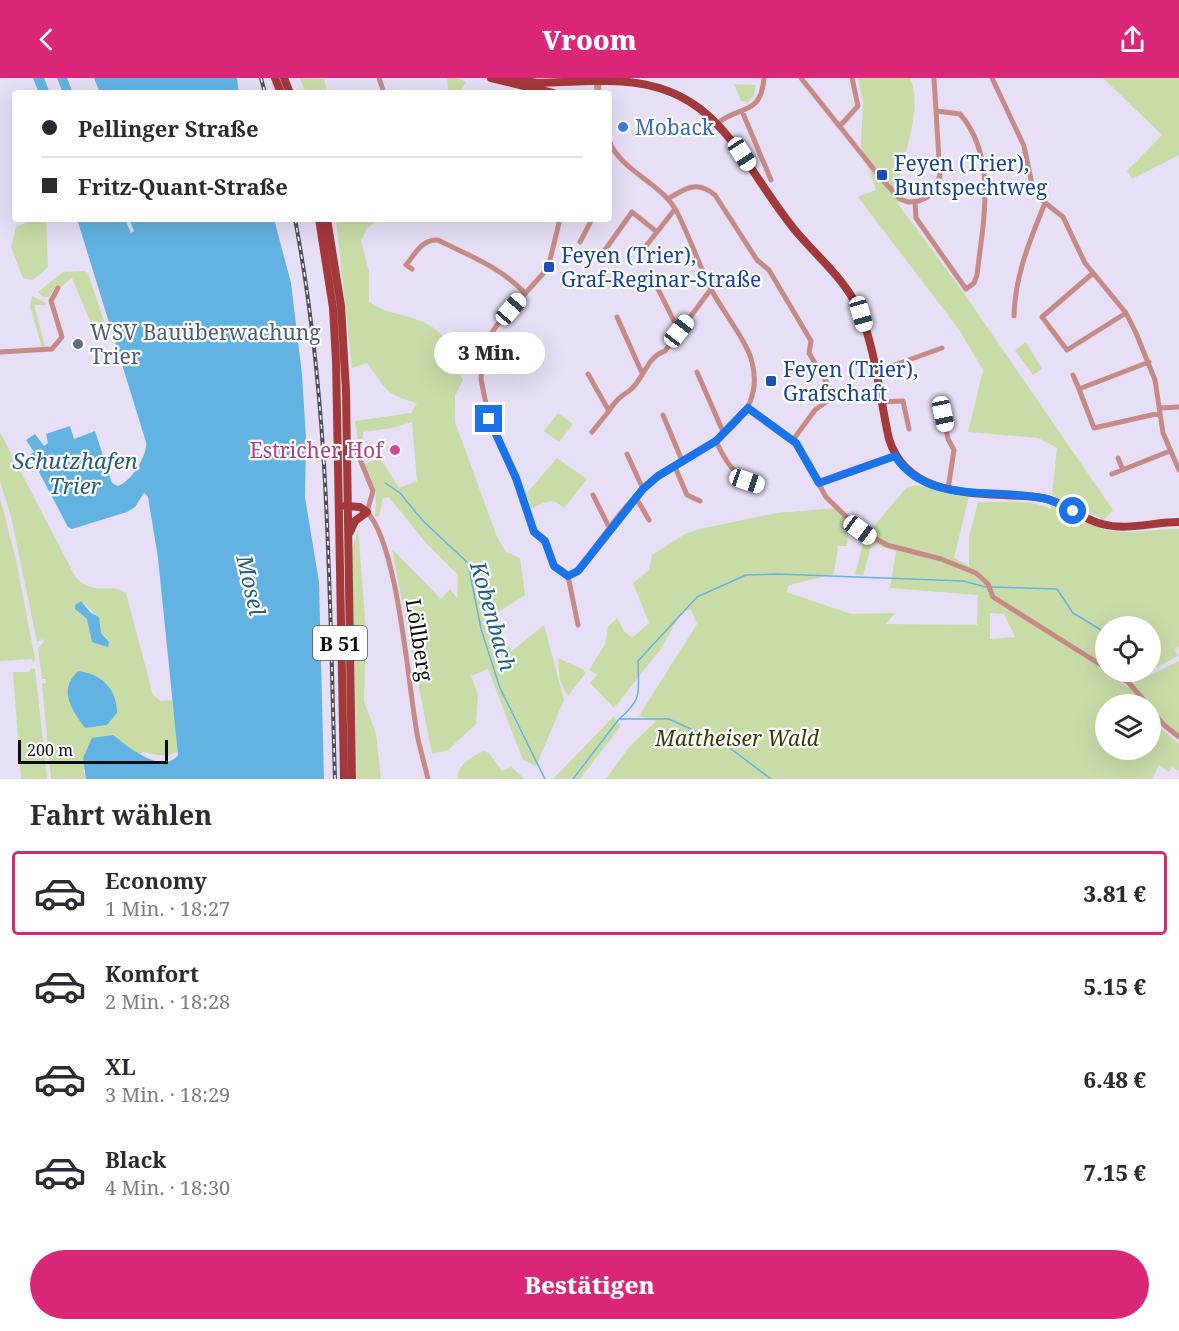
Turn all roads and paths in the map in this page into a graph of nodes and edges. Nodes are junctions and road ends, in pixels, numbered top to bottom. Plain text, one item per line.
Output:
1 (491, 78) edge
2 (506, 78) edge
3 (764, 78) edge
4 (801, 78) edge
5 (852, 78) edge
6 (934, 78) edge
7 (992, 78) edge
8 (550, 80) edge
9 (565, 80) edge
10 (597, 80) edge
11 (541, 90) edge
12 (742, 111) junction
13 (937, 111) junction
14 (718, 123) junction
15 (840, 126) junction
16 (612, 152) edge
17 (771, 180) dead end
18 (668, 199) junction
19 (915, 202) junction
20 (1045, 203) junction
21 (675, 209) junction
22 (319, 222) edge
23 (327, 222) edge
24 (559, 222) edge
25 (590, 222) edge
26 (657, 232) junction
27 (580, 242) dead end
28 (642, 251) dead end
29 (600, 256) dead end
30 (412, 269) dead end
31 (1093, 273) junction
32 (653, 279) dead end
33 (58, 288) dead end
34 (711, 289) junction
35 (525, 293) junction
36 (1126, 314) junction
37 (1014, 316) dead end
38 (617, 317) dead end
39 (679, 331) junction
40 (942, 348) dead end
41 (0, 352) edge
42 (482, 358) junction
43 (1149, 362) junction
44 (534, 366) dead end
45 (642, 372) junction
46 (697, 372) dead end
47 (875, 372) junction
48 (588, 374) dead end
49 (1073, 375) dead end
50 (1079, 390) junction
51 (881, 402) junction
52 (1179, 407) edge
53 (748, 408) junction
54 (609, 411) junction
55 (1159, 411) junction
56 (943, 414) dead end
57 (663, 415) dead end
58 (909, 429) dead end
59 (592, 432) dead end
60 (724, 434) junction
61 (793, 440) junction
62 (716, 441) junction
63 (355, 447) dead end
64 (1170, 451) junction
65 (627, 454) dead end
66 (895, 456) junction
67 (1118, 458) dead end
68 (683, 463) junction
69 (675, 467) junction
70 (1123, 470) junction
71 (1179, 470) edge
72 (1112, 474) dead end
73 (819, 483) junction
74 (759, 485) dead end
75 (643, 489) junction
76 (948, 489) junction
77 (593, 495) dead end
78 (635, 496) junction
79 (700, 501) dead end
80 (345, 508) junction
81 (365, 512) junction
82 (649, 520) dead end
83 (1177, 521) edge
84 (610, 529) junction
85 (347, 541) junction
86 (568, 576) junction
87 (578, 625) dead end
88 (1095, 662) edge
89 (1127, 682) edge
90 (1139, 694) edge
91 (1161, 721) edge
92 (1179, 737) edge
93 (344, 779) edge
94 (352, 779) edge
95 (428, 779) edge

1 - 11 main road
2 - 8 main road
3 - 12 street
4 - 15 street
5 - 15 street
6 - 13 street
7 - 20 street
8 - 9 main road
9 - 10 main road
10 - 14 main road
12 - 14 street
12 - 17 street
13 - 19 street
13 - 19 street
14 - 47 main road
15 - 19 street
16 - 18 street
18 - 21 street
18 - 61 street
20 - 31 street
20 - 37 street
21 - 26 street
21 - 34 street
22 - 80 main road, B 51
23 - 80 main road, B 51
24 - 35 street
25 - 27 street
26 - 28 street
26 - 29 street
30 - 35 street
31 - 36 street
31 - 36 street
32 - 39 street
33 - 41 street
34 - 39 street
34 - 53 street
35 - 42 street
36 - 43 street
38 - 45 street
39 - 45 street
40 - 47 street
42 - 44 street
42 - 86 street
43 - 50 street
43 - 55 street
45 - 54 street
46 - 60 street
47 - 51 main road
48 - 54 street
49 - 50 street
50 - 55 street
51 - 58 street
51 - 66 main road
52 - 55 street
53 - 60 street
53 - 61 street
54 - 59 street
55 - 64 street
56 - 76 street
57 - 68 street
60 - 62 street
61 - 73 street
62 - 68 street
62 - 74 street
63 - 81 street
64 - 70 street
64 - 71 street
65 - 75 street
66 - 73 street
66 - 76 main road
67 - 70 street
68 - 69 street
69 - 75 street
69 - 79 street
70 - 72 street
73 - 88 street
75 - 78 street
76 - 83 main road
77 - 84 street
78 - 82 street
78 - 84 street
80 - 81 main road
80 - 85 main road, B 51
80 - 93 main road, B 51
81 - 85 main road
81 - 95 street, Löllberg
84 - 86 street
85 - 94 main road, B 51
86 - 87 street
89 - 90 street
91 - 92 street

